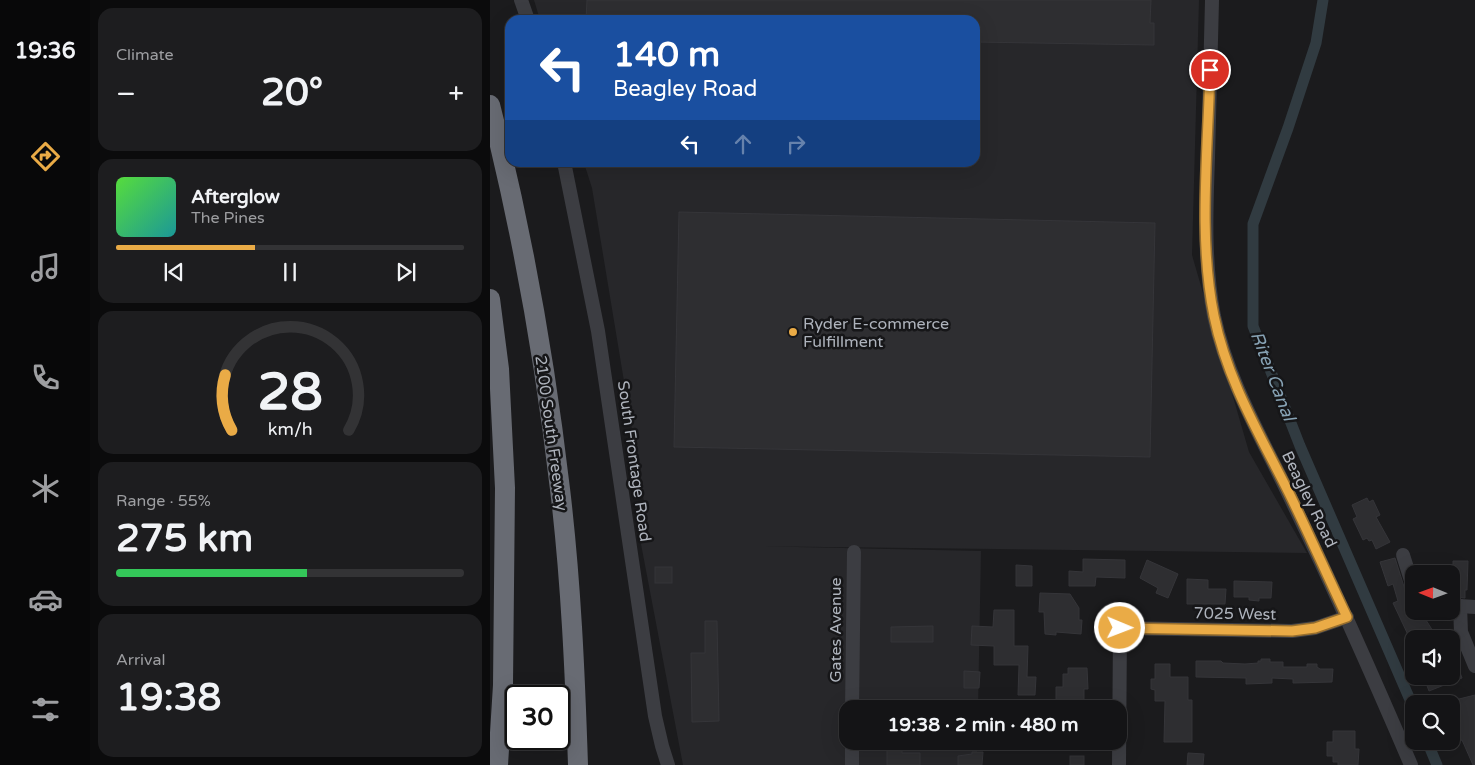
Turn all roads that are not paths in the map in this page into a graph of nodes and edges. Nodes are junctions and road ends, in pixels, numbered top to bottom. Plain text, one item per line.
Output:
1 (521, 0) edge
2 (1212, 0) edge
3 (526, 15) edge
4 (490, 105) edge
5 (505, 164) edge
6 (506, 167) edge
7 (565, 167) edge
8 (490, 300) edge
9 (854, 552) dead end
10 (1403, 555) dead end
11 (1406, 565) edge
12 (1460, 606) edge
13 (1475, 607) edge
14 (1347, 617) junction
15 (1458, 620) edge
16 (1475, 666) edge
17 (852, 700) edge
18 (852, 750) edge
19 (498, 765) edge
20 (578, 765) edge
21 (668, 765) edge
22 (852, 765) edge
23 (1119, 765) edge
24 (1411, 765) edge

1 - 3 street
2 - 14 street, Beagley Road
4 - 5 highway, 2100 South Freeway
6 - 20 highway, 2100 South Freeway
7 - 21 street, South Frontage Road
8 - 19 highway
9 - 17 street, Gates Avenue
10 - 11 street
12 - 13 street
14 - 23 street, 7025 West
14 - 24 street, Beagley Road
15 - 16 street
18 - 22 street

